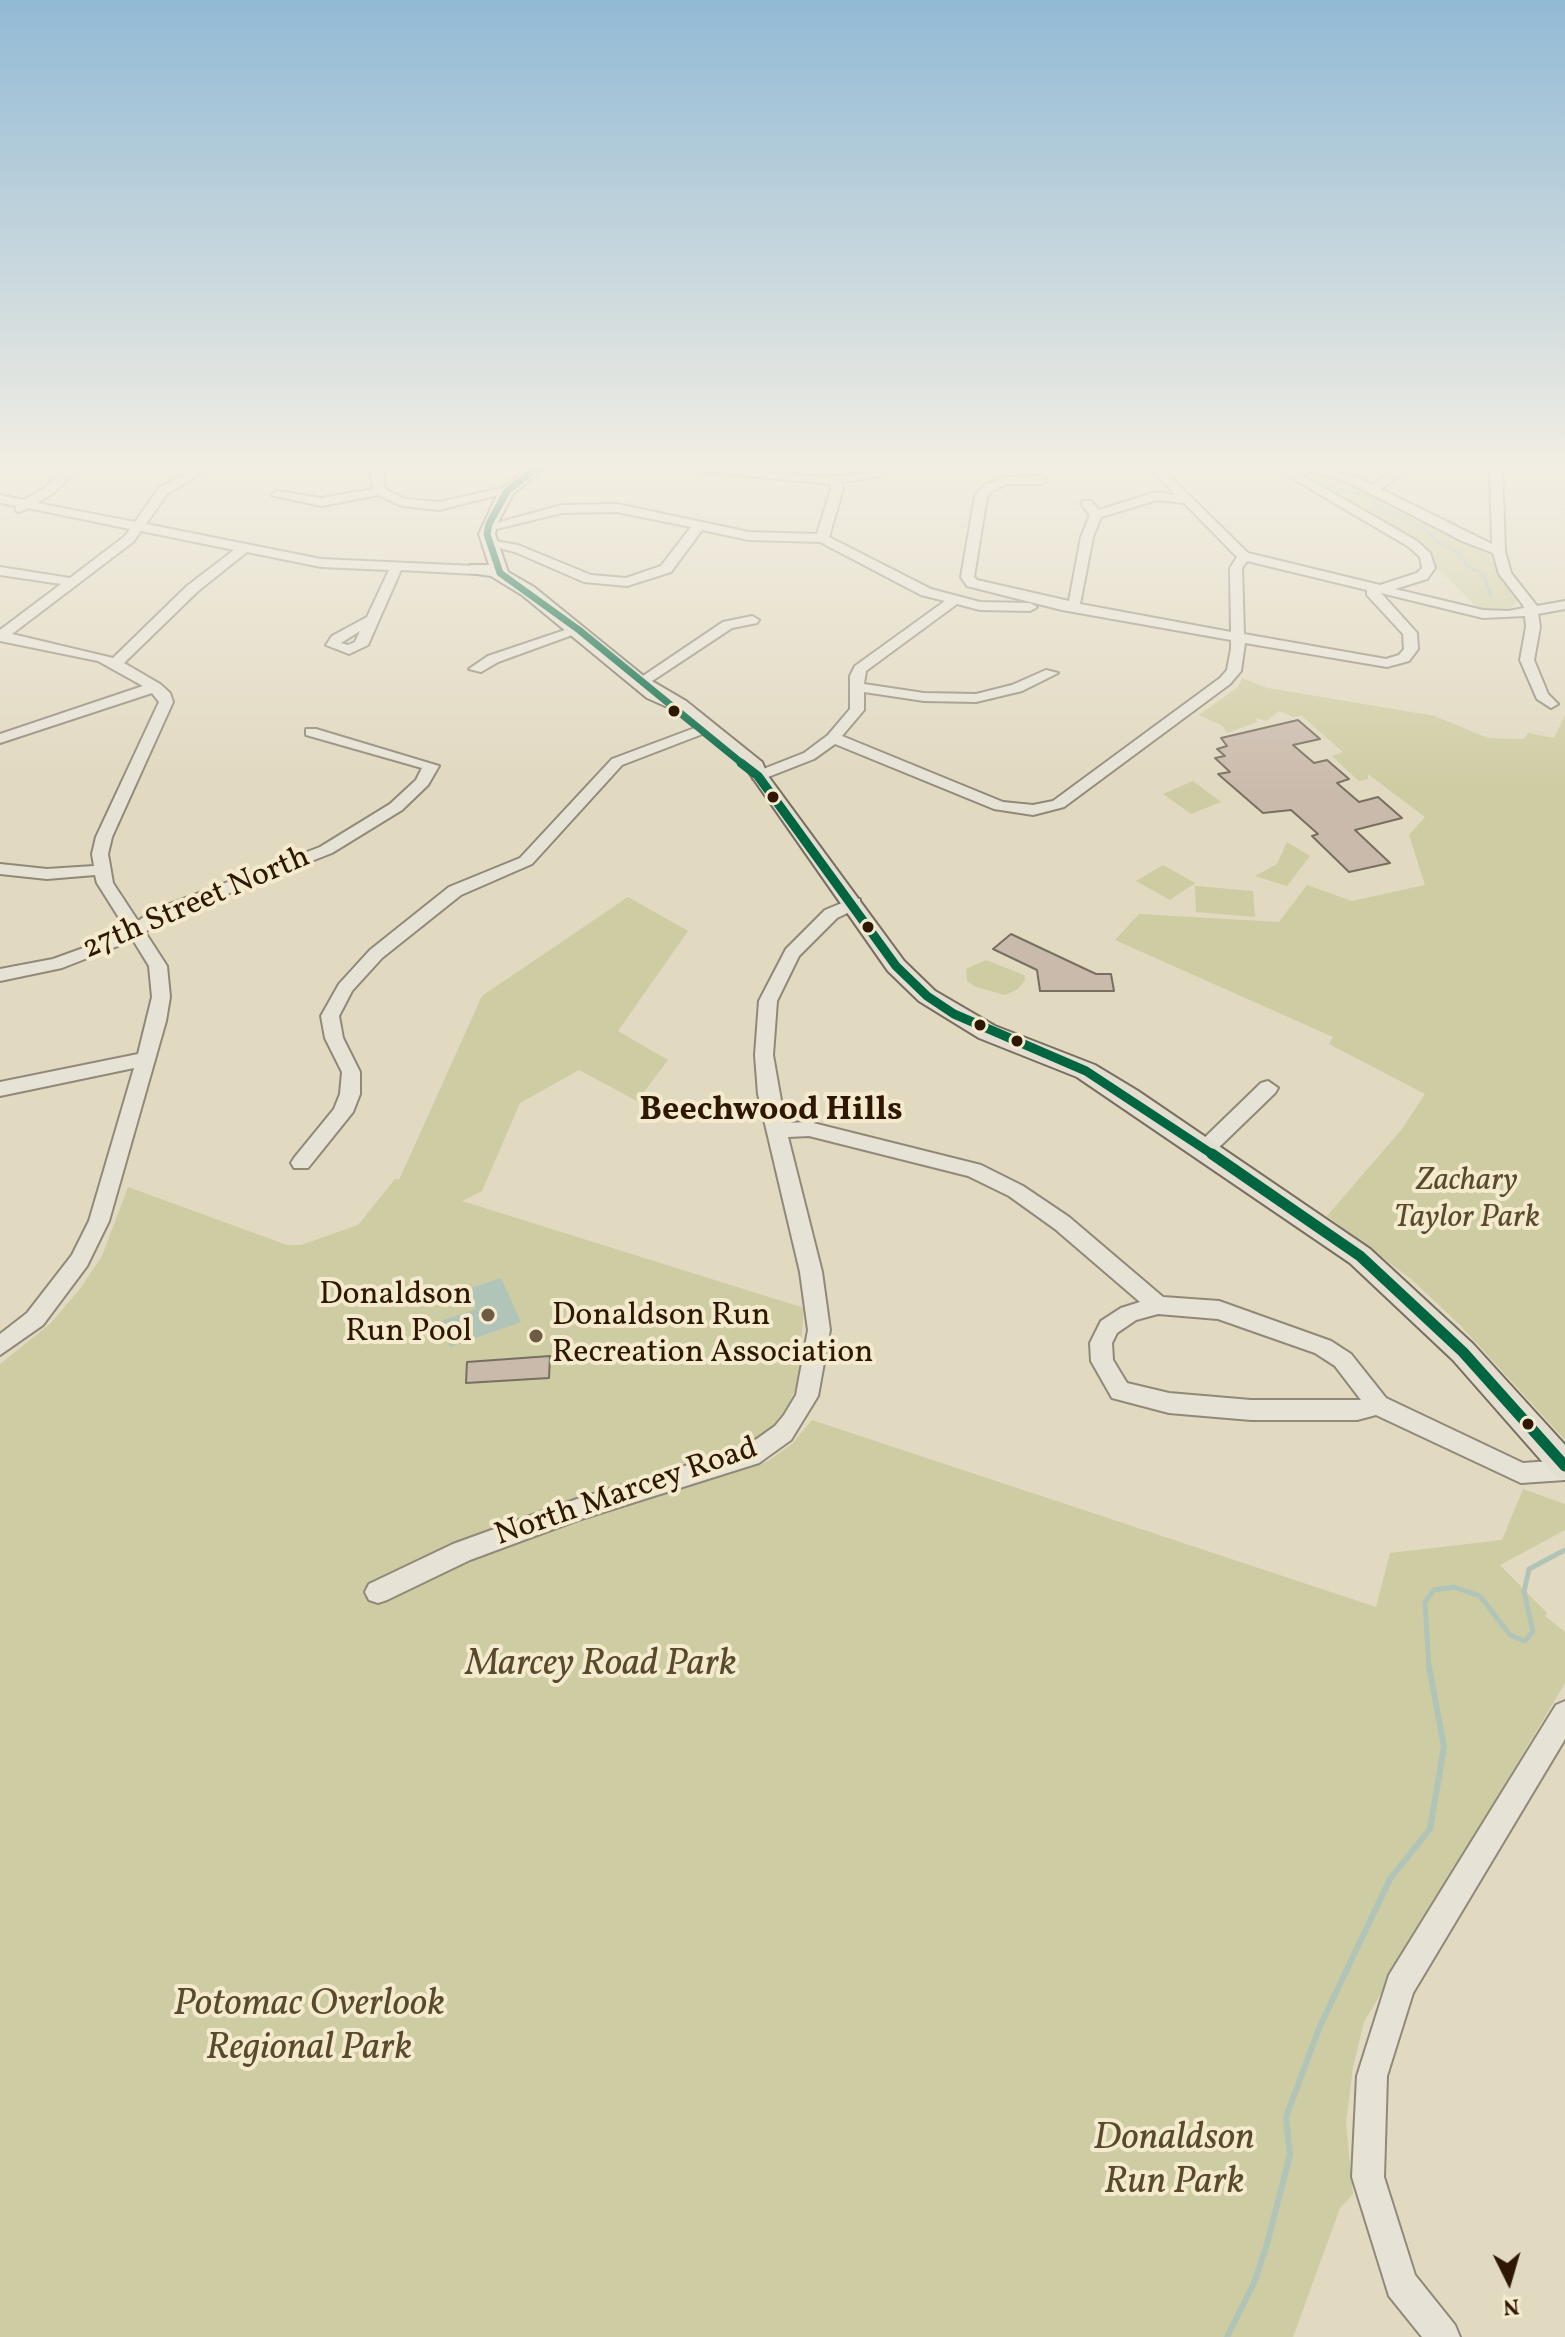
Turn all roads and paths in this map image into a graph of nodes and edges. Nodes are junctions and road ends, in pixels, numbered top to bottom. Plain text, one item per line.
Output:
1 (20, 574) edge
2 (83, 574) edge
3 (211, 574) edge
4 (393, 574) edge
5 (485, 574) edge
6 (577, 574) edge
7 (651, 574) edge
8 (888, 574) edge
9 (968, 574) edge
10 (1079, 574) edge
11 (1236, 574) edge
12 (1318, 574) edge
13 (1423, 574) edge
14 (1505, 574) edge
15 (73, 582) junction
16 (1376, 588) junction
17 (953, 601) junction
18 (1073, 605) junction
19 (1565, 605) edge
20 (1530, 612) junction
21 (371, 620) dead end
22 (752, 620) dead end
23 (579, 630) junction
24 (0, 636) edge
25 (1236, 636) junction
26 (116, 663) junction
27 (476, 669) dead end
28 (1051, 673) dead end
29 (641, 682) junction
30 (155, 687) junction
31 (859, 687) junction
32 (1551, 704) dead end
33 (703, 729) junction
34 (311, 732) dead end
35 (833, 738) junction
36 (0, 739) edge
37 (758, 776) junction
38 (0, 869) edge
39 (101, 870) junction
40 (854, 903) junction
41 (134, 931) junction
42 (0, 975) edge
43 (145, 1059) junction
44 (1268, 1088) dead end
45 (0, 1089) edge
46 (776, 1131) junction
47 (1205, 1149) junction
48 (301, 1163) dead end
49 (1158, 1305) junction
50 (0, 1346) edge
51 (1378, 1405) junction
52 (1565, 1468) edge
53 (378, 1592) dead end
54 (1565, 1714) edge
55 (1443, 2337) edge

1 - 15 street
2 - 15 street
3 - 26 street
4 - 21 street
5 - 23 main road
6 - 7 street
8 - 17 street
9 - 18 street
10 - 18 street
11 - 25 street
12 - 16 street
13 - 16 street
14 - 20 street
15 - 24 street
16 - 20 street
16 - 25 street
17 - 18 street
17 - 31 street
18 - 25 street
19 - 20 street
20 - 32 street
22 - 29 street
23 - 27 street
23 - 29 main road
24 - 26 street
25 - 35 street
26 - 30 street
28 - 31 street
29 - 33 main road
30 - 36 street
30 - 39 street
31 - 35 street
33 - 37 main road
33 - 48 street
34 - 41 street, 27th Street North
35 - 37 street
37 - 40 main road
38 - 39 street
39 - 41 street
40 - 46 street, North Marcey Road
40 - 47 main road
41 - 42 street, 27th Street North
41 - 43 street
43 - 45 street
43 - 50 street
44 - 47 street
46 - 49 street
46 - 53 street, North Marcey Road
47 - 52 main road
49 - 51 street
49 - 51 street
51 - 52 street
54 - 55 street

